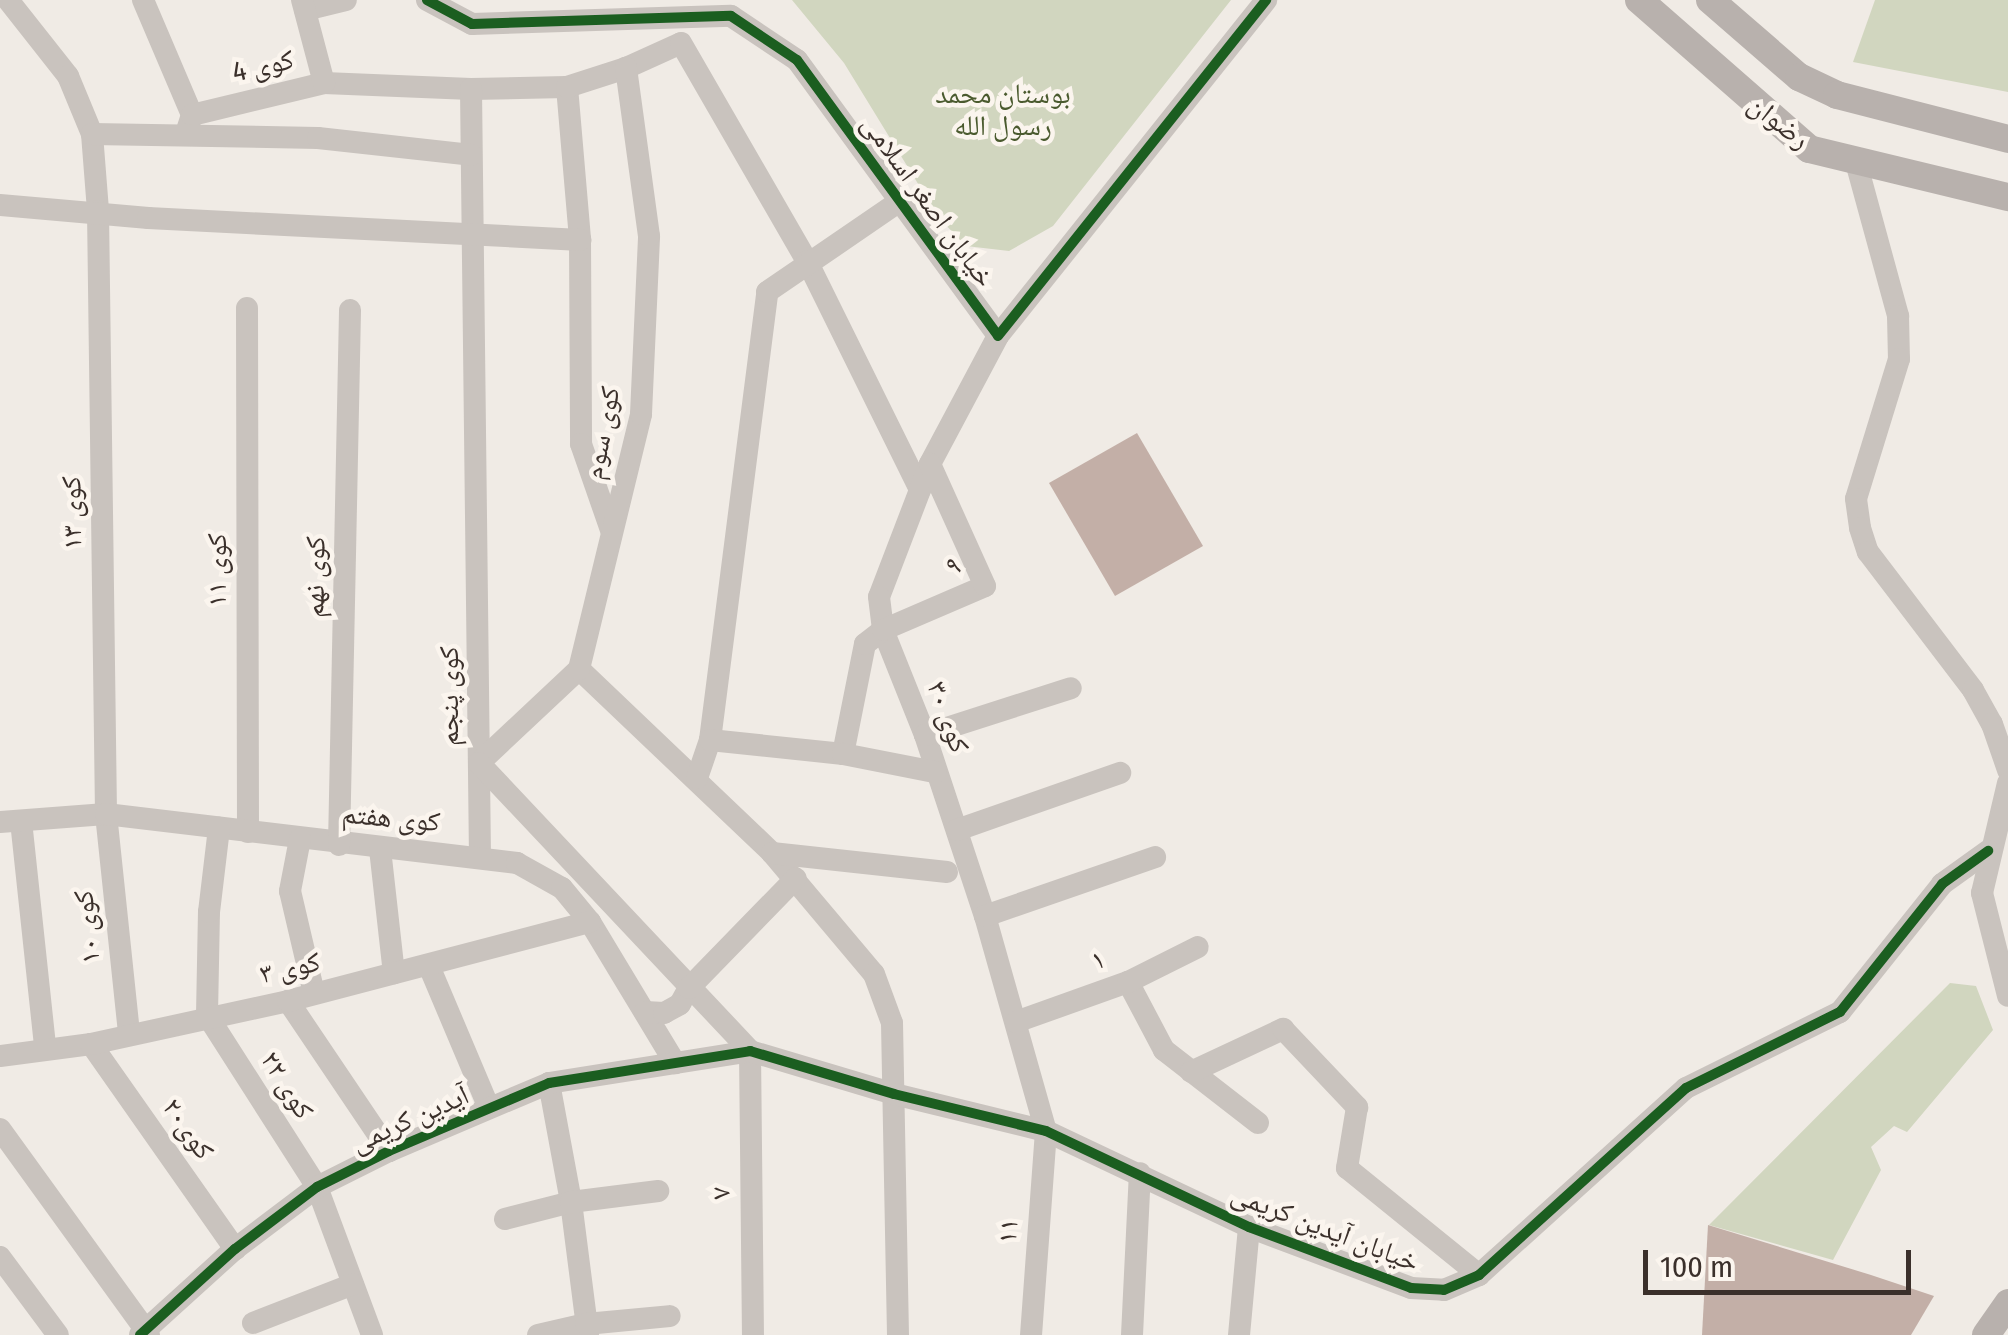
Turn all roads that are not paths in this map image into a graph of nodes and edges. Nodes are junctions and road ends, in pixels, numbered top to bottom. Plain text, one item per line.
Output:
1 (8, 0) edge
2 (346, 0) edge
3 (428, 0) edge
4 (1266, 0) edge
5 (1640, 0) edge
6 (1710, 0) edge
7 (154, 3) edge
8 (304, 5) edge
9 (731, 16) junction
10 (682, 43) junction
11 (626, 68) junction
12 (324, 82) junction
13 (567, 88) junction
14 (471, 89) junction
15 (189, 124) junction
16 (92, 134) junction
17 (2008, 139) edge
18 (471, 155) junction
19 (1856, 162) junction
20 (2008, 197) edge
21 (900, 201) junction
22 (0, 205) edge
23 (98, 211) junction
24 (474, 234) junction
25 (580, 240) junction
26 (807, 261) junction
27 (247, 308) dead end
28 (350, 310) dead end
29 (998, 336) junction
30 (930, 464) junction
31 (920, 490) junction
32 (611, 530) junction
33 (883, 630) junction
34 (579, 669) junction
35 (1071, 688) dead end
36 (925, 735) junction
37 (710, 740) junction
38 (843, 754) junction
39 (480, 763) junction
40 (2008, 770) edge
41 (936, 772) junction
42 (1120, 773) dead end
43 (697, 778) junction
44 (2008, 782) edge
45 (518, 804) junction
46 (106, 814) junction
47 (10, 821) edge
48 (480, 822) junction
49 (220, 828) junction
50 (957, 830) junction
51 (248, 832) junction
52 (300, 838) junction
53 (339, 844) junction
54 (380, 848) junction
55 (1988, 851) junction
56 (772, 854) junction
57 (480, 856) junction
58 (1155, 857) dead end
59 (947, 872) dead end
60 (796, 878) junction
61 (985, 916) junction
62 (590, 922) junction
63 (1198, 947) dead end
64 (428, 966) junction
65 (394, 973) junction
66 (1128, 982) junction
67 (689, 988) junction
68 (314, 993) junction
69 (2008, 996) edge
70 (288, 1001) junction
71 (645, 1012) junction
72 (207, 1015) junction
73 (1016, 1022) junction
74 (129, 1034) junction
75 (91, 1044) junction
76 (45, 1047) junction
77 (750, 1050) junction
78 (0, 1056) edge
79 (675, 1063) junction
80 (1191, 1072) junction
81 (549, 1084) junction
82 (894, 1094) junction
83 (488, 1108) junction
84 (1258, 1123) dead end
85 (0, 1129) edge
86 (1046, 1131) junction
87 (388, 1150) junction
88 (1140, 1173) junction
89 (317, 1187) junction
90 (658, 1191) dead end
91 (571, 1202) junction
92 (505, 1219) dead end
93 (1250, 1227) junction
94 (235, 1248) junction
95 (0, 1257) edge
96 (1479, 1275) junction
97 (353, 1284) junction
98 (2008, 1303) edge
99 (670, 1316) dead end
100 (253, 1323) dead end
101 (587, 1330) edge
102 (145, 1332) edge
103 (58, 1335) edge
104 (372, 1335) edge
105 (538, 1335) edge
106 (753, 1335) edge
107 (898, 1335) edge
108 (1031, 1335) edge
109 (1132, 1335) edge
110 (1239, 1335) edge
111 (1986, 1335) edge

1 - 16 street, کوی ۱۳
2 - 8 street
3 - 9 street
4 - 29 street, خیابان اصغر اسلامی
5 - 19 main road, رضوان
6 - 17 main road, رضوان
7 - 15 street
8 - 12 street, کوی 4
9 - 10 street
9 - 21 street, خیابان اصغر اسلامی
10 - 11 street
10 - 26 street
11 - 13 street
11 - 32 street, کوی سوم
12 - 14 street
12 - 15 street, کوی 4
13 - 14 street
13 - 25 street
14 - 18 street, کوی پنجم
15 - 16 street
15 - 18 street
16 - 23 street, کوی ۱۳
18 - 24 street, کوی پنجم
19 - 20 main road, رضوان
19 - 40 street
21 - 26 street
21 - 29 street, خیابان اصغر اسلامی
22 - 23 street
23 - 24 street
23 - 46 street, کوی ۱۳
24 - 25 street
24 - 39 street, کوی پنجم
25 - 32 street
26 - 31 street
26 - 37 street
27 - 51 street, کوی ۱۱
28 - 53 street, کوی نهم
29 - 30 street, کوی ۳۰
30 - 31 street, کوی ۳۰
30 - 33 street, ۹
31 - 33 street, کوی ۳۰
32 - 34 street, کوی سوم
33 - 36 street, کوی ۳۰
33 - 38 street
34 - 39 street
34 - 43 street
35 - 36 street
36 - 41 street, کوی ۳۰
37 - 38 street
37 - 43 street
38 - 41 street
39 - 45 street, کوی پنجم
39 - 48 street
41 - 50 street, کوی ۳۰
42 - 50 street
43 - 56 street
44 - 55 street
45 - 48 street
45 - 67 street, کوی پنجم
46 - 47 street, کوی هفتم
46 - 49 street, کوی هفتم
46 - 74 street, کوی ۱۰
47 - 76 street
48 - 57 street
49 - 51 street, کوی هفتم
49 - 72 street
50 - 61 street, کوی ۳۰
51 - 52 street, کوی هفتم
52 - 53 street, کوی هفتم
52 - 68 street
53 - 54 street, کوی هفتم
54 - 57 street, کوی هفتم
54 - 65 street
55 - 69 street
55 - 96 street, خیابان آیدین کریمی
56 - 59 street
56 - 60 street
57 - 62 street, کوی هفتم
58 - 61 street
60 - 67 street
60 - 82 street
61 - 73 street, کوی ۳۰
62 - 64 street, کوی ۳
62 - 71 street, کوی هفتم
63 - 66 street, ۱
64 - 65 street, کوی ۳
64 - 83 street
65 - 68 street, کوی ۳
66 - 73 street, ۱
66 - 80 street
67 - 71 street
67 - 77 street, کوی پنجم
68 - 70 street, کوی ۳
70 - 72 street, کوی ۳
70 - 87 street
71 - 79 street, کوی هفتم
72 - 74 street, کوی ۳
72 - 89 street, کوی ۲۲
73 - 86 street, کوی ۳۰
74 - 75 street, کوی ۳
75 - 76 street, کوی ۳
75 - 94 street, کوی۲۰
76 - 78 street, کوی ۳
77 - 79 street, آیدین کریمی
77 - 82 street, خیابان آیدین کریمی
77 - 106 street, ۷
79 - 81 street, آیدین کریمی
80 - 84 street
80 - 96 street
81 - 83 street, آیدین کریمی
81 - 91 street
82 - 86 street, خیابان آیدین کریمی
82 - 107 street
83 - 87 street, آیدین کریمی
85 - 102 street
86 - 88 street, خیابان آیدین کریمی
86 - 108 street, ۱۱
87 - 89 street, آیدین کریمی
88 - 93 street, خیابان آیدین کریمی
88 - 109 street
89 - 94 street, آیدین کریمی
89 - 97 street, کوی ۲۲
90 - 91 street
91 - 92 street
91 - 101 street
93 - 96 street, خیابان آیدین کریمی
93 - 110 street
94 - 102 street, آیدین کریمی
95 - 103 street
97 - 100 street
97 - 104 street, کوی ۲۲
98 - 111 main road
99 - 101 street
101 - 105 street

